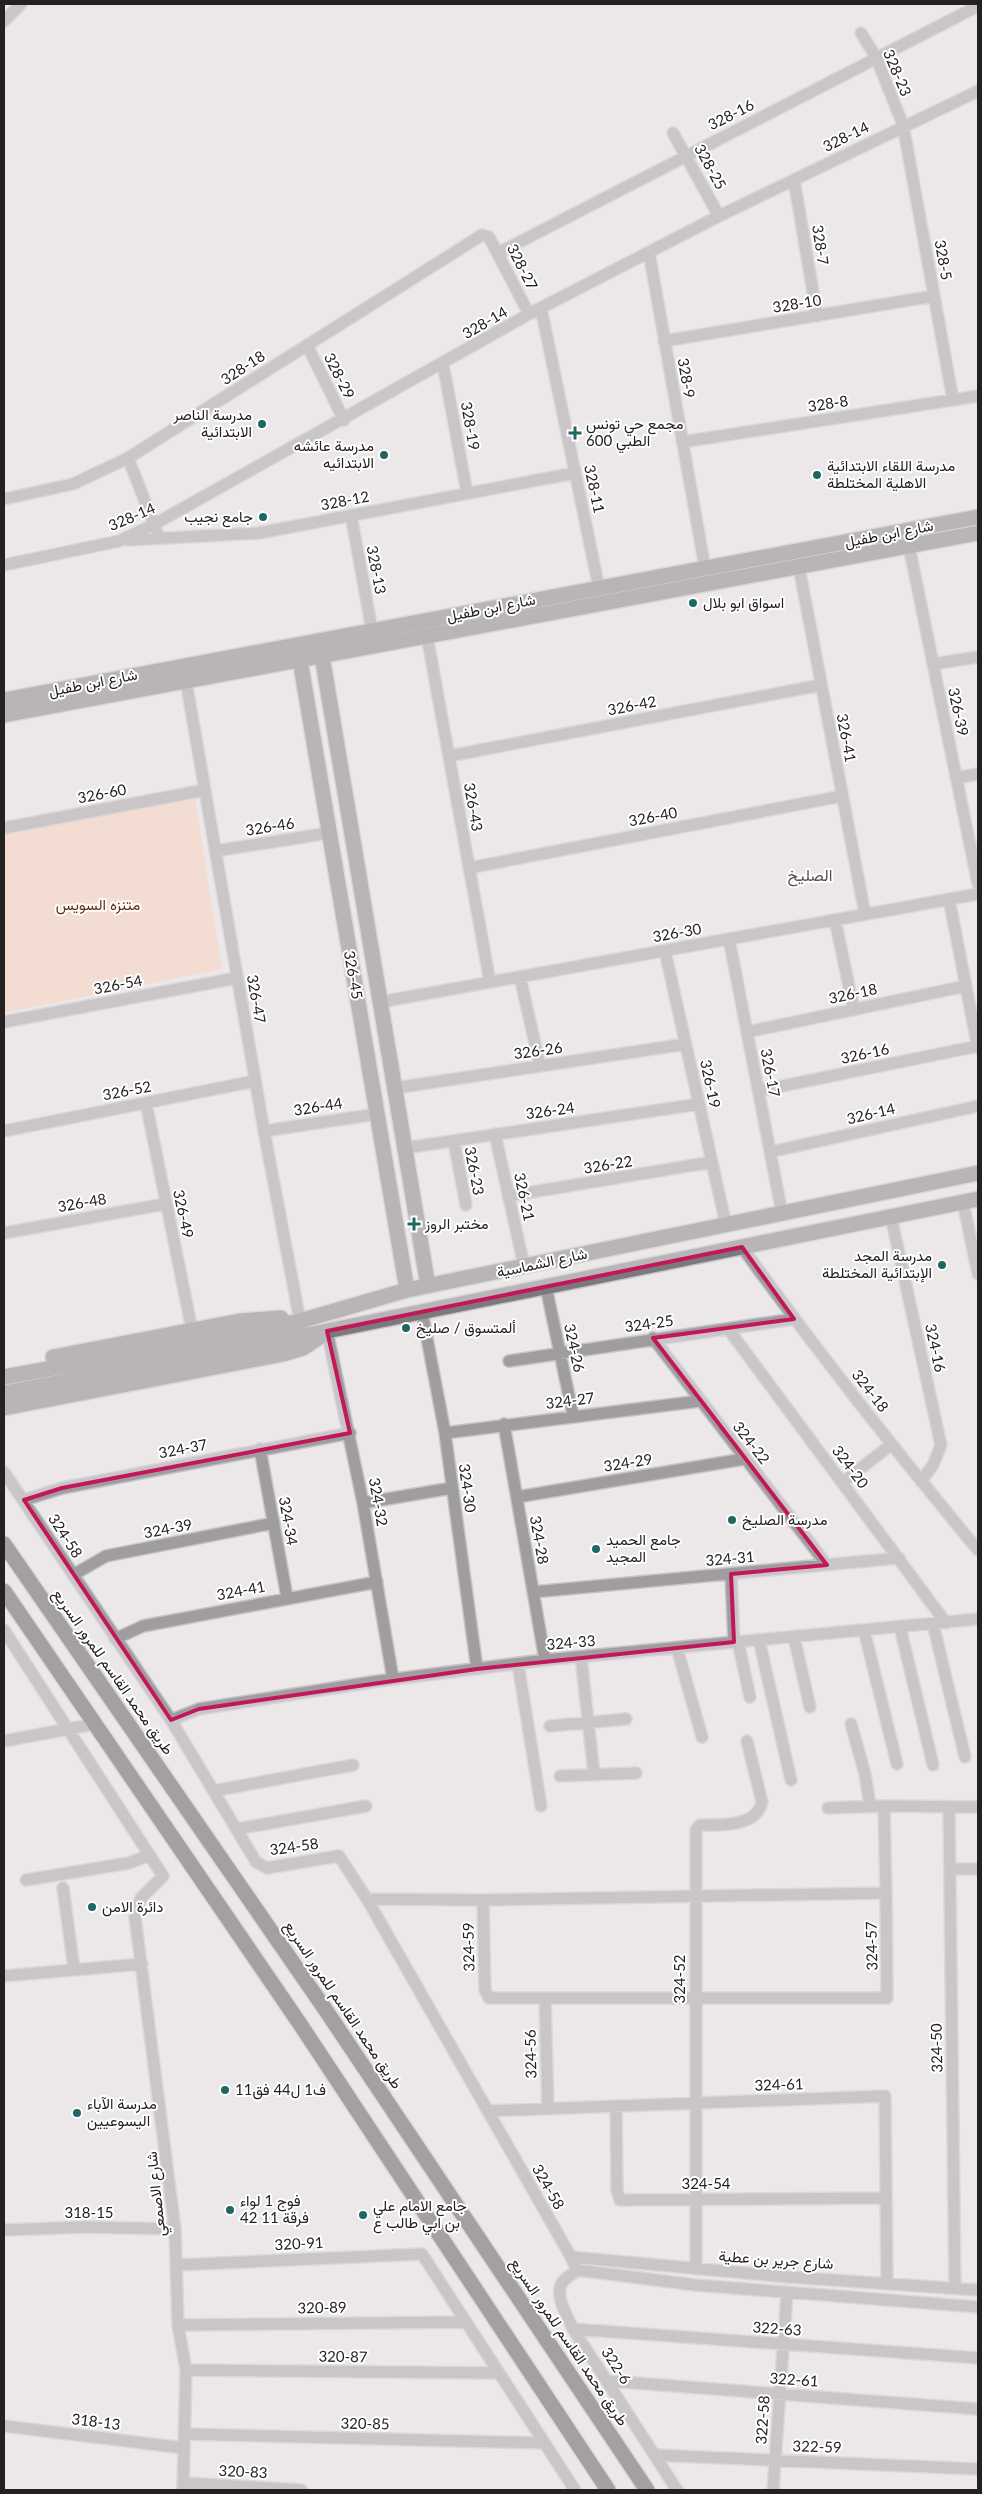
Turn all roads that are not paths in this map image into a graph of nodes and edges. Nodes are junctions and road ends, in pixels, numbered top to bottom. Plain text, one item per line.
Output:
1 (21, 4) edge
2 (978, 6) edge
3 (4, 22) edge
4 (861, 34) dead end
5 (876, 57) junction
6 (978, 90) edge
7 (903, 125) junction
8 (674, 133) dead end
9 (686, 155) junction
10 (794, 180) junction
11 (720, 216) junction
12 (485, 235) joint
13 (649, 252) junction
14 (498, 253) junction
15 (934, 296) junction
16 (541, 308) junction
17 (529, 314) junction
18 (817, 316) junction
19 (664, 341) junction
20 (307, 345) junction
21 (443, 364) junction
22 (978, 396) edge
23 (953, 400) junction
24 (344, 420) junction
25 (682, 442) junction
26 (128, 458) junction
27 (575, 473) junction
28 (467, 494) junction
29 (4, 499) edge
30 (351, 515) junction
31 (978, 517) edge
32 (153, 525) junction
33 (978, 533) edge
34 (161, 538) junction
35 (119, 541) junction
36 (909, 546) junction
37 (754, 559) junction
38 (4, 565) edge
39 (799, 567) junction
40 (705, 568) junction
41 (757, 575) junction
42 (599, 588) junction
43 (372, 630) junction
44 (427, 636) junction
45 (322, 656) junction
46 (978, 657) edge
47 (300, 660) junction
48 (933, 664) junction
49 (325, 675) junction
50 (304, 678) junction
51 (186, 681) junction
52 (821, 685) junction
53 (4, 711) edge
54 (449, 756) junction
55 (978, 774) edge
56 (956, 778) junction
57 (205, 790) junction
58 (842, 796) junction
59 (4, 828) edge
60 (329, 833) junction
61 (215, 851) junction
62 (469, 868) junction
63 (978, 884) edge
64 (978, 894) edge
65 (949, 899) junction
66 (865, 914) junction
67 (835, 920) junction
68 (729, 939) junction
69 (665, 950) junction
70 (520, 977) junction
71 (237, 978) junction
72 (490, 982) junction
73 (966, 986) junction
74 (380, 1002) junction
75 (854, 1010) junction
76 (4, 1022) edge
77 (747, 1032) junction
78 (686, 1044) junction
79 (978, 1047) edge
80 (540, 1066) junction
81 (255, 1081) junction
82 (394, 1088) junction
83 (758, 1092) junction
84 (146, 1103) junction
85 (699, 1104) junction
86 (978, 1106) edge
87 (377, 1114) junction
88 (4, 1130) edge
89 (264, 1131) junction
90 (495, 1134) junction
91 (454, 1142) junction
92 (405, 1148) junction
93 (770, 1152) junction
94 (712, 1162) junction
95 (978, 1173) edge
96 (508, 1196) junction
97 (978, 1199) edge
98 (963, 1202) junction
99 (165, 1204) junction
100 (828, 1204) junction
101 (466, 1205) dead end
102 (782, 1213) junction
103 (891, 1217) junction
104 (726, 1225) junction
105 (832, 1228) junction
106 (4, 1233) edge
107 (742, 1247) junction
108 (977, 1259) edge
109 (524, 1266) junction
110 (978, 1274) edge
111 (428, 1286) junction
112 (546, 1287) junction
113 (407, 1290) junction
114 (422, 1312) junction
115 (794, 1319) junction
116 (300, 1320) junction
117 (192, 1330) junction
118 (729, 1330) junction
119 (327, 1331) junction
120 (653, 1338) junction
121 (561, 1353) junction
122 (509, 1361) dead end
123 (109, 1365) junction
124 (4, 1367) edge
125 (4, 1377) edge
126 (4, 1393) edge
127 (700, 1401) junction
128 (4, 1408) edge
129 (572, 1415) junction
130 (504, 1424) junction
131 (350, 1433) junction
132 (445, 1433) junction
133 (892, 1444) junction
134 (260, 1449) junction
135 (744, 1459) junction
136 (4, 1472) edge
137 (921, 1481) junction
138 (842, 1482) junction
139 (452, 1488) junction
140 (517, 1497) junction
141 (24, 1500) junction
142 (363, 1503) junction
143 (274, 1523) junction
144 (4, 1544) edge
145 (978, 1550) edge
146 (899, 1558) junction
147 (827, 1565) junction
148 (731, 1574) junction
149 (73, 1575) junction
150 (376, 1582) junction
151 (4, 1591) edge
152 (533, 1592) junction
153 (287, 1598) junction
154 (978, 1620) edge
155 (946, 1623) junction
156 (932, 1624) junction
157 (900, 1627) junction
158 (4, 1630) edge
159 (864, 1630) junction
160 (794, 1637) junction
161 (114, 1639) junction
162 (759, 1640) junction
163 (736, 1642) junction
164 (677, 1648) junction
165 (581, 1657) junction
166 (545, 1660) junction
167 (518, 1664) junction
168 (477, 1669) junction
169 (393, 1679) junction
170 (750, 1697) dead end
171 (810, 1707) dead end
172 (626, 1719) dead end
173 (171, 1720) junction
174 (588, 1722) junction
175 (95, 1724) junction
176 (851, 1724) dead end
177 (550, 1726) dead end
178 (69, 1730) junction
179 (702, 1737) dead end
180 (4, 1741) edge
181 (747, 1741) dead end
182 (965, 1757) dead end
183 (897, 1764) dead end
184 (353, 1765) dead end
185 (933, 1765) dead end
186 (636, 1773) dead end
187 (594, 1774) junction
188 (560, 1776) dead end
189 (791, 1780) dead end
190 (213, 1791) junction
191 (366, 1806) dead end
192 (540, 1806) dead end
193 (870, 1806) junction
194 (884, 1806) junction
195 (978, 1807) edge
196 (828, 1808) dead end
197 (949, 1808) junction
198 (236, 1829) junction
199 (150, 1855) junction
200 (950, 1869) junction
201 (978, 1869) edge
202 (26, 1880) dead end
203 (63, 1888) dead end
204 (886, 1893) junction
205 (695, 1896) junction
206 (367, 1898) junction
207 (483, 1900) junction
208 (142, 1964) junction
209 (74, 1969) junction
210 (4, 1976) edge
211 (545, 1998) junction
212 (695, 1998) junction
213 (696, 2103) junction
214 (616, 2106) junction
215 (548, 2109) junction
216 (488, 2111) junction
217 (886, 2198) junction
218 (696, 2199) junction
219 (175, 2229) junction
220 (4, 2230) edge
221 (571, 2257) junction
222 (177, 2264) junction
223 (696, 2269) junction
224 (577, 2270) junction
225 (823, 2279) junction
226 (887, 2282) junction
227 (955, 2288) junction
228 (978, 2290) edge
229 (787, 2293) junction
230 (825, 2295) junction
231 (978, 2307) edge
232 (466, 2322) junction
233 (178, 2324) junction
234 (573, 2329) junction
235 (783, 2344) junction
236 (978, 2358) edge
237 (186, 2370) junction
238 (500, 2373) junction
239 (608, 2381) junction
240 (780, 2394) junction
241 (978, 2409) edge
242 (4, 2426) edge
243 (184, 2434) junction
244 (544, 2443) junction
245 (184, 2448) junction
246 (655, 2455) junction
247 (775, 2460) junction
248 (978, 2469) edge
249 (183, 2487) edge
250 (301, 2490) edge
251 (575, 2490) edge
252 (608, 2490) edge
253 (647, 2490) edge
254 (677, 2490) edge
255 (773, 2490) edge

1 - 3 street
2 - 5 street, 328-16
4 - 5 street, 328-23
5 - 7 street, 328-23
5 - 9 street, 328-16
6 - 7 street, 328-14
7 - 10 street, 328-14
7 - 15 street, 328-5
8 - 9 street, 328-25
9 - 11 street, 328-25
9 - 14 street, 328-16
10 - 11 street, 328-14
10 - 18 street, 328-7
11 - 13 street, 328-14
12 - 14 street, 328-27
12 - 20 street, 328-18
13 - 16 street, 328-14
13 - 19 street, 328-9
14 - 17 street, 328-27
15 - 18 street, 328-10
15 - 23 street, 328-5
16 - 17 street, 328-14
16 - 27 street, 328-11
17 - 21 street, 328-14
18 - 19 street, 328-10
19 - 25 street, 328-9
20 - 24 street, 328-29
20 - 26 street, 328-18
21 - 24 street, 328-14
21 - 28 street, 328-19
22 - 23 street, 328-8
23 - 25 street, 328-8
24 - 32 street, 328-14
25 - 40 street, 328-9
26 - 29 street, 328-18
26 - 32 street
27 - 28 street, 328-12
27 - 42 street, 328-11
28 - 30 street, 328-12
30 - 34 street, 328-12
30 - 43 street, 328-13
31 - 37 street, شارع ابن طفيل
32 - 34 street
32 - 35 street, 328-14
33 - 36 street, شارع ابن طفيل
34 - 35 street, 328-12
35 - 38 street, 328-14
36 - 39 street, شارع ابن طفيل
36 - 48 street, 326-39
37 - 40 street, شارع ابن طفيل
37 - 41 street
39 - 41 street, شارع ابن طفيل
39 - 52 street, 326-41
40 - 42 street, شارع ابن طفيل
41 - 44 street, شارع ابن طفيل
42 - 43 street, شارع ابن طفيل
43 - 53 street, شارع ابن طفيل
44 - 45 street, شارع ابن طفيل
44 - 54 street, 326-43
45 - 47 street, شارع ابن طفيل
45 - 49 street, 326-45
46 - 48 street
47 - 50 street, 326-45
47 - 51 street, شارع ابن طفيل
48 - 56 street, 326-39
49 - 50 street
49 - 74 street, 326-45
50 - 60 street, 326-45
51 - 53 street, شارع ابن طفيل
51 - 57 street, 326-47
52 - 54 street, 326-42
52 - 58 street, 326-41
54 - 62 street, 326-43
55 - 56 street
56 - 63 street, 326-39
57 - 59 street, 326-60
57 - 61 street, 326-47
58 - 62 street, 326-40
58 - 66 street, 326-41
60 - 61 street, 326-46
60 - 87 street, 326-45
61 - 71 street, 326-47
62 - 72 street, 326-43
64 - 65 street, 326-30
65 - 66 street, 326-30
65 - 73 street
66 - 67 street, 326-30
67 - 68 street, 326-30
67 - 75 street
68 - 69 street, 326-30
68 - 77 street, 326-17
69 - 70 street, 326-30
69 - 78 street, 326-19
70 - 72 street, 326-30
70 - 80 street
71 - 76 street, 326-54
71 - 81 street, 326-47
72 - 74 street, 326-30
73 - 75 street, 326-18
73 - 79 street
74 - 82 street, 326-45
75 - 77 street, 326-18
77 - 83 street, 326-17
78 - 80 street, 326-26
78 - 85 street, 326-19
79 - 83 street, 326-16
80 - 82 street, 326-26
81 - 84 street, 326-52
81 - 89 street, 326-47
82 - 92 street, 326-45
83 - 93 street, 326-17
84 - 88 street, 326-52
84 - 99 street, 326-49
85 - 90 street, 326-24
85 - 94 street, 326-19
86 - 93 street, 326-14
87 - 89 street, 326-44
87 - 113 street, 326-45
89 - 116 street, 326-47
90 - 91 street, 326-24
90 - 96 street, 326-21
91 - 92 street, 326-24
91 - 101 street, 326-23
92 - 111 street, 326-45
93 - 102 street, 326-17
94 - 96 street, 326-22
94 - 104 street, 326-19
95 - 100 street, شارع الشماسية
96 - 109 street, 326-21
97 - 98 street, شارع الشماسية
98 - 103 street, شارع الشماسية
98 - 108 street
99 - 106 street, 326-48
99 - 117 street, 326-49
100 - 102 street, شارع الشماسية
100 - 105 street
102 - 104 street, شارع الشماسية
103 - 105 street, شارع الشماسية
103 - 137 street, 324-16
104 - 109 street, شارع الشماسية
105 - 107 street, شارع الشماسية
107 - 112 street, شارع الشماسية
107 - 115 street, 324-18
108 - 110 street
109 - 111 street, شارع الشماسية
111 - 113 street, شارع الشماسية
112 - 114 street, شارع الشماسية
112 - 121 street, 324-26
113 - 116 street, شارع الشماسية
114 - 119 street, شارع الشماسية
114 - 132 street, 324-30
115 - 118 street, 324-25
115 - 133 street, 324-18
116 - 117 street
116 - 123 street, شارع الشماسية
117 - 124 street
118 - 120 street, 324-25
118 - 138 street, 324-20
119 - 123 street, شارع الشماسية
119 - 128 street
119 - 131 street, 324-32
120 - 121 street, 324-25
120 - 127 street, 324-22
121 - 122 street, 324-25
121 - 129 street, 324-26
123 - 125 street
123 - 126 street
127 - 129 street, 324-27
127 - 135 street, 324-22
129 - 130 street, 324-27
130 - 132 street, 324-27
130 - 140 street, 324-28
131 - 134 street, 324-37
131 - 142 street, 324-32
132 - 139 street, 324-30
133 - 137 street, 324-18
133 - 138 street
134 - 141 street, 324-37
134 - 143 street, 324-34
135 - 140 street, 324-29
135 - 147 street, 324-22
136 - 141 street, 324-58
137 - 145 street, 324-18
138 - 146 street, 324-20
139 - 142 street
139 - 168 street, 324-30
140 - 152 street, 324-28
141 - 149 street, 324-58
142 - 150 street, 324-32
143 - 149 street, 324-39
143 - 153 street, 324-34
144 - 253 highway, طريق محمد القاسم للمرور السريع
146 - 147 street, 324-31
146 - 155 street, 324-20
147 - 148 street, 324-31
148 - 152 street, 324-31
148 - 163 street
149 - 161 street, 324-58
150 - 153 street, 324-41
150 - 169 street, 324-32
151 - 175 highway
152 - 166 street, 324-28
153 - 161 street, 324-41
154 - 155 street, 324-33
155 - 156 street, 324-33
156 - 157 street, 324-33
156 - 182 street
157 - 159 street, 324-33
157 - 185 street
158 - 178 street
159 - 160 street, 324-33
159 - 183 street
160 - 162 street, 324-33
160 - 171 street
161 - 173 street, 324-58
162 - 163 street, 324-33
162 - 189 street
163 - 164 street, 324-33
163 - 170 street
164 - 165 street, 324-33
164 - 179 street
165 - 166 street, 324-33
165 - 174 street
166 - 167 street, 324-33
167 - 168 street, 324-33
167 - 192 street
168 - 169 street, 324-33
169 - 173 street, 324-33
172 - 174 street
173 - 190 street, 324-58
174 - 177 street
174 - 187 street
175 - 178 street
175 - 252 highway
176 - 193 street
178 - 180 street
178 - 199 street
181 - 205 street, 324-52
184 - 190 street
186 - 187 street
187 - 188 street
190 - 198 street, 324-58
191 - 198 street
193 - 194 street
193 - 196 street
194 - 197 street
194 - 204 street
195 - 197 street
197 - 200 street, 324-50
198 - 206 street, 324-58
199 - 202 street
199 - 208 street, شارع الاصمعي
200 - 201 street
200 - 227 street, 324-50
203 - 209 street
204 - 205 street
204 - 212 street, 324-57
205 - 207 street
205 - 212 street, 324-52
206 - 207 street
206 - 216 street, 324-58
207 - 211 street, 324-59
208 - 209 street
208 - 219 street, شارع الاصمعي
209 - 210 street
211 - 212 street, 324-59
211 - 215 street, 324-56
212 - 213 street, 324-52
213 - 214 street, 324-61
213 - 217 street, 324-61
213 - 218 street, 324-52
214 - 215 street, 324-61
214 - 218 street, 324-54
215 - 216 street, 324-61
216 - 221 street, 324-58
217 - 218 street, 324-54
217 - 226 street, 324-61
218 - 223 street, 324-52
219 - 220 street, 318-15
219 - 222 street, شارع الاصمعي
221 - 223 street, شارع جرير بن عطية
221 - 224 street
222 - 232 street, 320-91
222 - 233 street, شارع الاصمعي
223 - 225 street, شارع جرير بن عطية
224 - 229 street, شارع جرير بن عطية
224 - 234 street, 322-6
225 - 226 street, شارع جرير بن عطية
225 - 230 street
226 - 227 street, شارع جرير بن عطية
227 - 228 street, شارع جرير بن عطية
229 - 230 street, شارع جرير بن عطية
229 - 235 street, 322-58
230 - 231 street, شارع جرير بن عطية
232 - 233 street, 320-89
232 - 238 street
233 - 237 street, شارع الاصمعي
234 - 235 street, 322-63
234 - 239 street, 322-6
235 - 236 street, 322-63
235 - 240 street, 322-58
237 - 238 street, 320-87
237 - 243 street, شارع الاصمعي
238 - 244 street
239 - 240 street, 322-61
239 - 246 street, 322-6
240 - 241 street, 322-61
240 - 247 street, 322-58
242 - 245 street, 318-13
243 - 244 street, 320-85
243 - 245 street, شارع الاصمعي
244 - 251 street
245 - 249 street, شارع الاصمعي
246 - 247 street, 322-59
246 - 254 street, 322-6
247 - 248 street, 322-59
247 - 255 street, 322-58
249 - 250 street, 320-83

